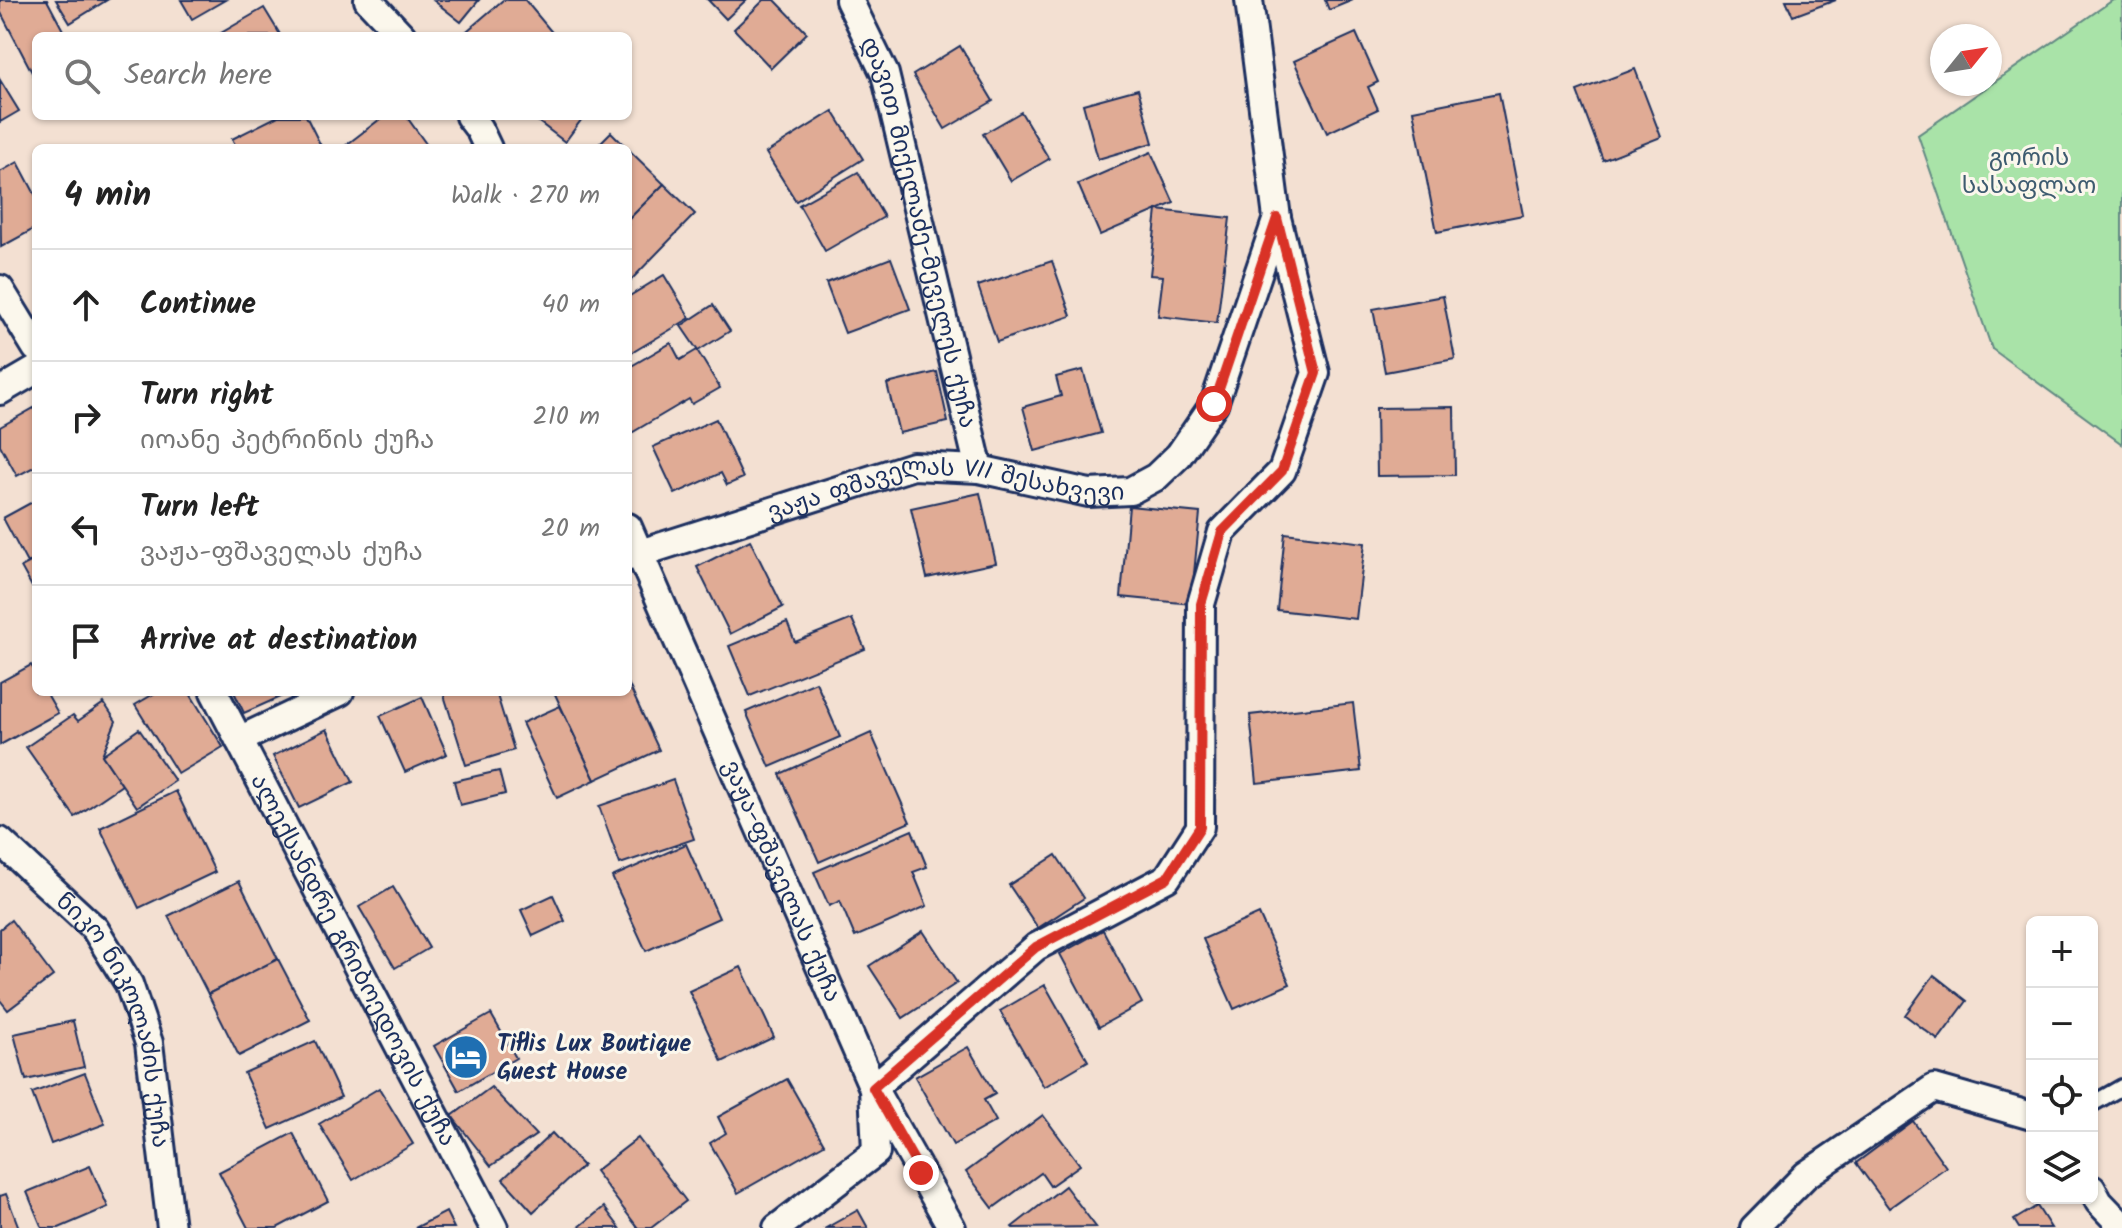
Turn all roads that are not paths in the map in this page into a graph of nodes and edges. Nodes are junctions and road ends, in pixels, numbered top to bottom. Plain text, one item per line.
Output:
1 (368, 0) edge
2 (849, 0) edge
3 (1249, 0) edge
4 (398, 32) edge
5 (472, 120) edge
6 (486, 144) edge
7 (1277, 218) junction
8 (0, 289) edge
9 (32, 341) edge
10 (32, 372) edge
11 (0, 391) edge
12 (979, 469) junction
13 (634, 554) edge
14 (216, 696) edge
15 (332, 696) edge
16 (239, 740) junction
17 (0, 841) edge
18 (2122, 1087) edge
19 (873, 1088) junction
20 (2098, 1101) edge
21 (2026, 1114) edge
22 (876, 1152) junction
23 (921, 1173) junction
24 (2098, 1200) edge
25 (2122, 1226) edge
26 (171, 1228) edge
27 (494, 1228) edge
28 (777, 1228) edge
29 (952, 1228) edge
30 (1754, 1228) edge

1 - 4 street
2 - 12 street, დავით მიქელაძე-მეველეს ქუჩა
3 - 7 street
5 - 6 street
7 - 12 street, ვაჟა ფშაველას VII შესახვევი
7 - 19 street
8 - 9 street
10 - 11 street
12 - 13 street, ვაჟა ფშაველას VII შესახვევი
13 - 19 street, ვაჟა-ფშაველას ქუჩა
14 - 16 street, ალექსანდრე გრიბოედოვის ქუჩა
15 - 16 street
16 - 27 street, ალექსანდრე გრიბოედოვის ქუჩა
17 - 26 street, ნიკო ნიკოლაძის ქუჩა
18 - 20 lane
19 - 22 street
19 - 23 street, ვაჟა-ფშაველას ქუჩა
21 - 30 street
22 - 23 street
22 - 28 street
23 - 29 street, ვაჟა-ფშაველას ქუჩა
24 - 25 street

